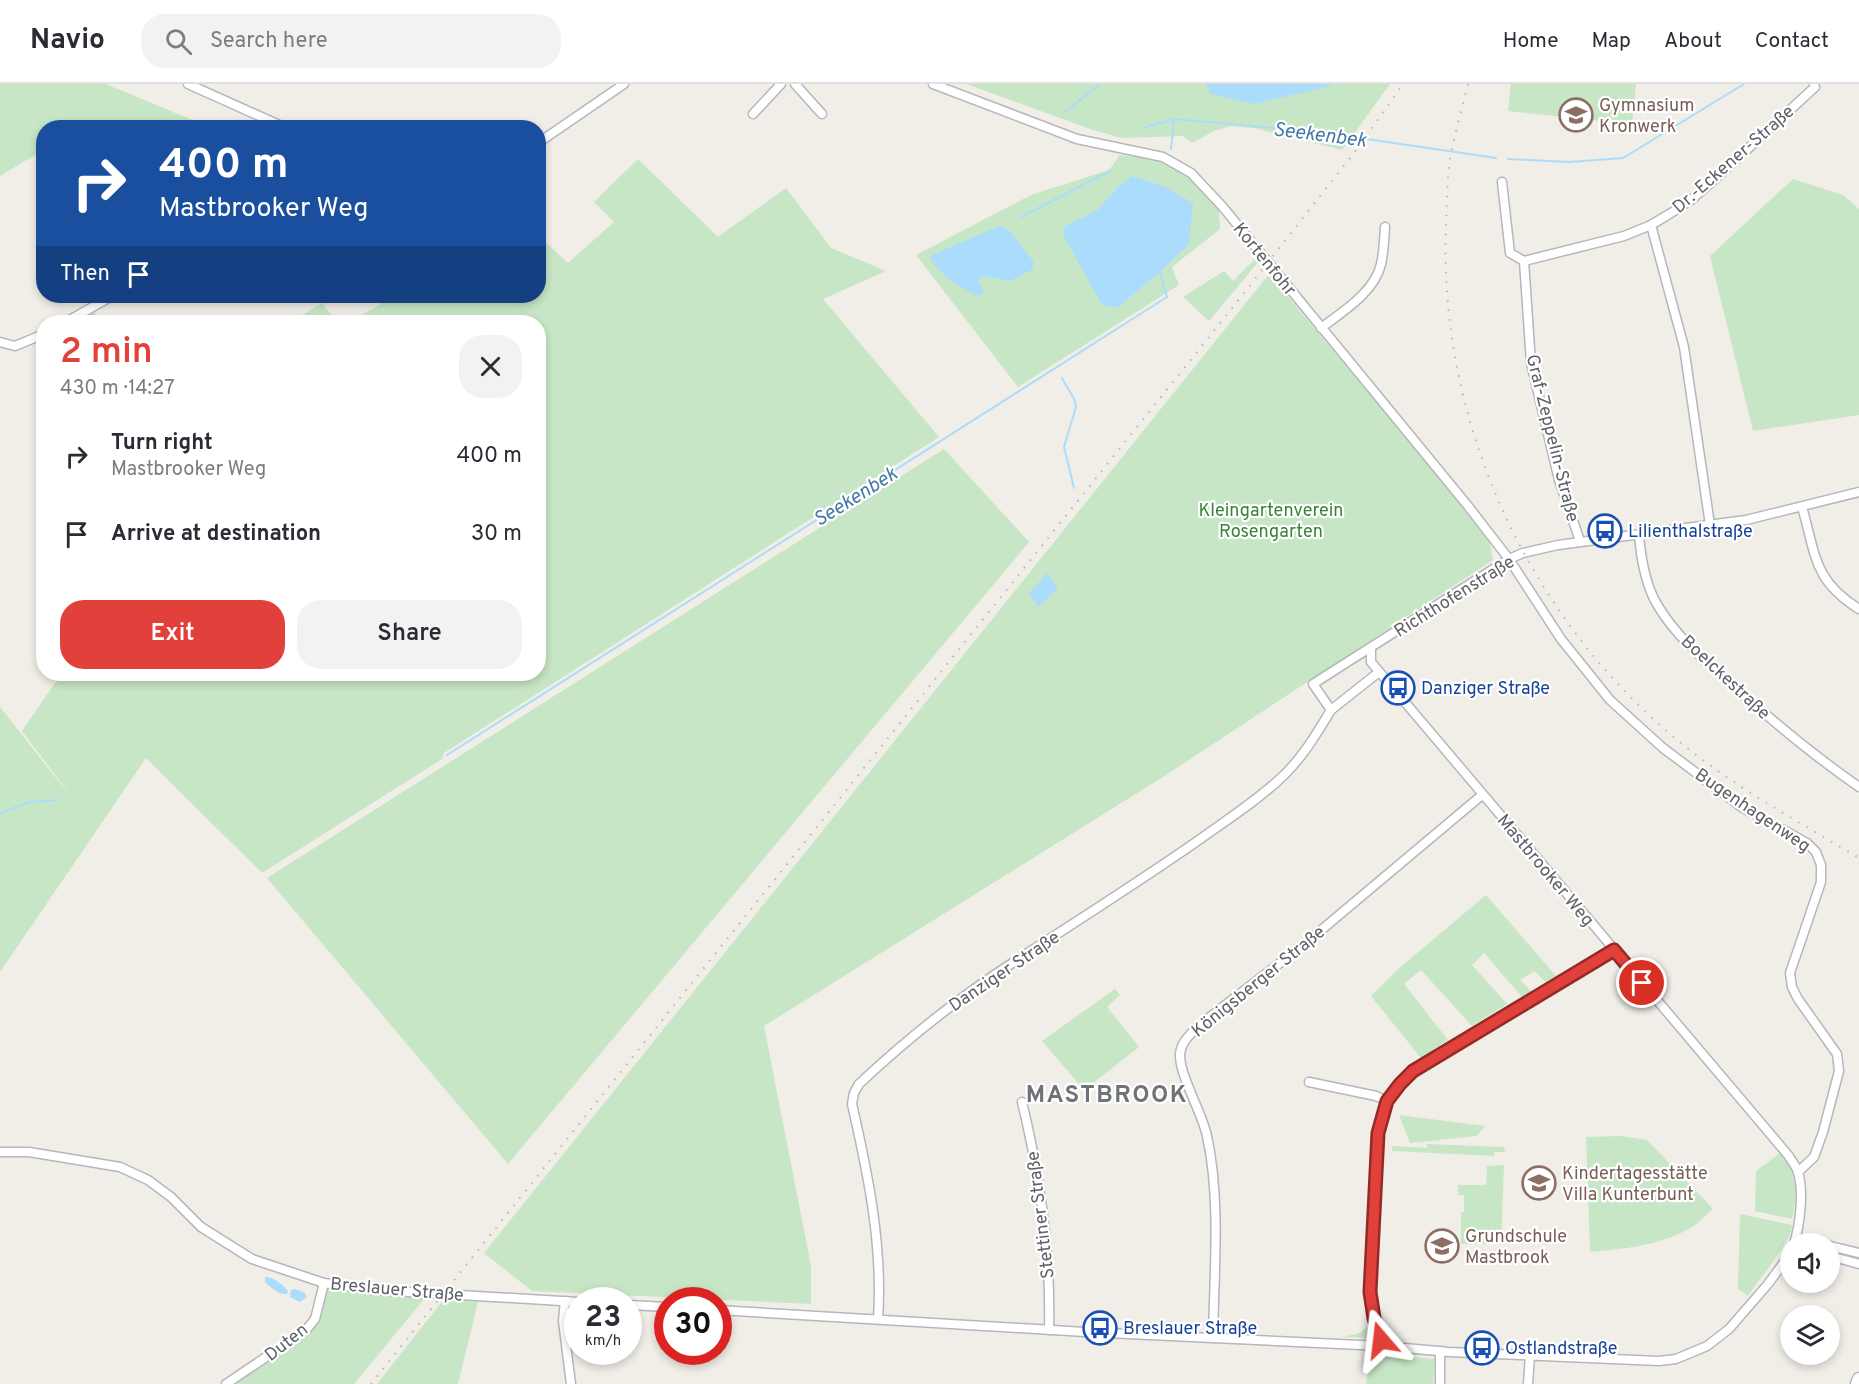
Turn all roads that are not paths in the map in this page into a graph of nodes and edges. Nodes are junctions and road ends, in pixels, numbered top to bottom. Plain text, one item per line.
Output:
1 (188, 84) edge
2 (624, 84) edge
3 (781, 84) edge
4 (795, 84) edge
5 (933, 84) edge
6 (1814, 85) edge
7 (753, 114) dead end
8 (822, 114) dead end
9 (268, 120) edge
10 (546, 138) edge
11 (1502, 182) dead end
12 (1651, 225) junction
13 (1385, 227) dead end
14 (1524, 261) junction
15 (100, 303) edge
16 (78, 315) edge
17 (1322, 328) junction
18 (36, 337) edge
19 (0, 342) edge
20 (1859, 492) edge
21 (1802, 507) junction
22 (1710, 525) junction
23 (1639, 535) junction
24 (1580, 541) junction
25 (1509, 560) junction
26 (1859, 609) edge
27 (1371, 648) junction
28 (1379, 672) junction
29 (1331, 710) junction
30 (1859, 787) edge
31 (1482, 795) junction
32 (1614, 950) junction
33 (1309, 1082) dead end
34 (1387, 1101) junction
35 (1022, 1102) dead end
36 (0, 1152) edge
37 (1798, 1172) junction
38 (1797, 1233) edge
39 (1840, 1248) edge
40 (1859, 1253) edge
41 (1840, 1259) edge
42 (1859, 1264) edge
43 (1780, 1267) edge
44 (324, 1283) junction
45 (564, 1301) edge
46 (564, 1311) edge
47 (732, 1311) edge
48 (878, 1319) junction
49 (564, 1329) edge
50 (1049, 1330) junction
51 (1213, 1338) junction
52 (1382, 1346) junction
53 (1440, 1351) junction
54 (1530, 1355) junction
55 (569, 1365) edge
56 (1859, 1380) edge
57 (226, 1384) edge
58 (571, 1384) edge
59 (1440, 1384) edge
60 (1528, 1384) edge
61 (1857, 1384) edge

1 - 9 street
2 - 10 street
3 - 7 street
4 - 8 street
5 - 17 street, Kortenfohr
6 - 12 street, Dr.-Eckener-Straße
11 - 14 street
12 - 14 street, Dr.-Eckener-Straße
12 - 22 street
13 - 17 street
14 - 24 street, Graf-Zeppelin-Straße
15 - 16 street
17 - 25 street, Kortenfohr
18 - 19 street
20 - 21 street, Richthofenstraße
21 - 22 street, Richthofenstraße
21 - 26 street
22 - 23 street, Richthofenstraße
23 - 24 street, Richthofenstraße
23 - 30 street, Boelckestraße
24 - 25 street, Richthofenstraße
25 - 27 street, Richthofenstraße
25 - 37 street, Bugenhagenweg
27 - 28 street, Mastbrooker Weg
27 - 29 street
28 - 29 street, Danziger Straße
28 - 31 street, Mastbrooker Weg
29 - 48 street, Danziger Straße
31 - 32 street, Mastbrooker Weg
31 - 51 street, Königsberger Straße
32 - 34 street
32 - 37 street, Mastbrooker Weg
33 - 34 street
34 - 52 street
35 - 50 street, Stettiner Straße
36 - 44 street, Breslauer Straße
37 - 38 street
39 - 40 street
41 - 42 street
43 - 54 street
44 - 45 street, Breslauer Straße
44 - 57 street, Duten
46 - 49 street
47 - 48 street
48 - 50 street
50 - 51 street
51 - 52 street
52 - 53 street
53 - 54 street
53 - 59 street
54 - 60 street
55 - 58 street
56 - 61 main road

